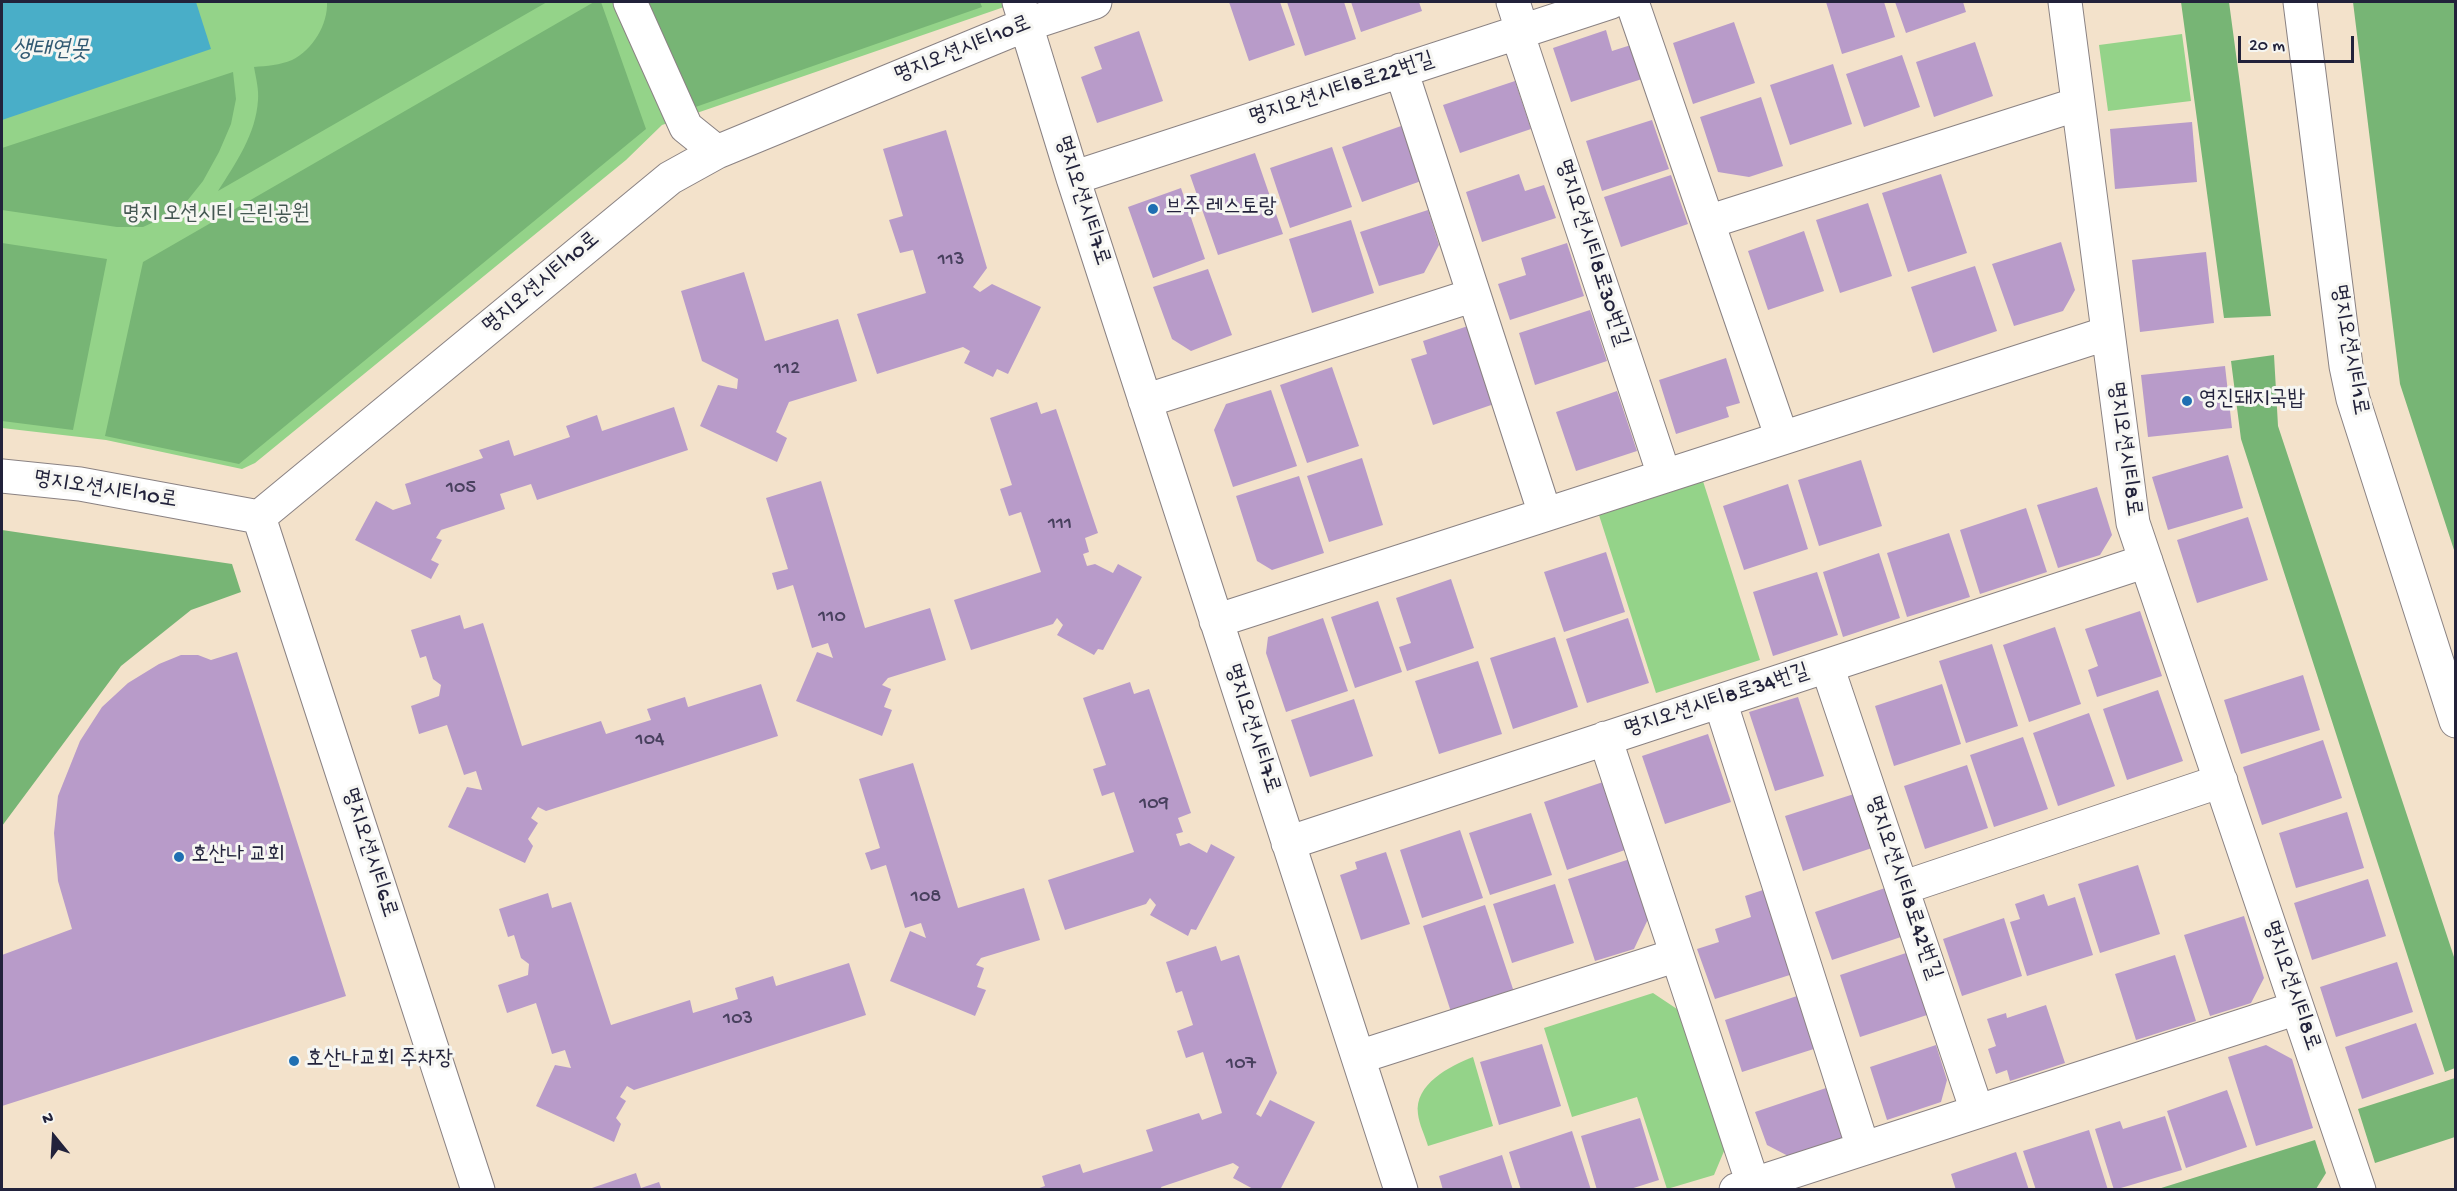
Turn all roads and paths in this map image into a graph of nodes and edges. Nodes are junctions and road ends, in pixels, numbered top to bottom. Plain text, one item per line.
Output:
1 (630, 2) edge
2 (1095, 2) edge
3 (1611, 2) edge
4 (1632, 2) edge
5 (2065, 2) edge
6 (2300, 2) edge
7 (1022, 13) edge
8 (1517, 21) edge
9 (1401, 70) junction
10 (2078, 104) junction
11 (717, 152) junction
12 (1073, 178) junction
13 (1708, 222) junction
14 (1474, 295) junction
15 (2108, 333) junction
16 (1145, 400) junction
17 (1782, 438) junction
18 (1664, 475) junction
19 (2, 476) edge
20 (1545, 514) junction
21 (259, 517) junction
22 (2146, 561) junction
23 (1216, 621) junction
24 (1827, 666) junction
25 (1720, 701) junction
26 (2456, 721) edge
27 (1605, 738) junction
28 (2221, 782) junction
29 (1288, 843) junction
30 (1902, 888) junction
31 (1677, 955) junction
32 (2297, 1008) junction
33 (1359, 1057) junction
34 (1977, 1111) junction
35 (1863, 1148) junction
36 (1744, 1187) edge
37 (478, 1190) edge
38 (1401, 1190) edge
39 (2359, 1190) edge

1 - 11 street
2 - 7 street, 명지오션시티10로
3 - 8 street, 명지오션시티8로22번길
4 - 13 street
5 - 10 street, 명지오션시티8로
6 - 26 street, 명지오션시티1로
7 - 11 street, 명지오션시티10로
7 - 12 street, 명지오션시티7로
8 - 9 street, 명지오션시티8로22번길
8 - 18 street, 명지오션시티8로30번길
9 - 12 street, 명지오션시티8로22번길
9 - 14 street
10 - 13 street
10 - 15 street, 명지오션시티8로
11 - 21 street, 명지오션시티10로
12 - 16 street, 명지오션시티7로
13 - 17 street
14 - 16 street
14 - 20 street
15 - 17 street
15 - 22 street, 명지오션시티8로
16 - 23 street, 명지오션시티7로
17 - 18 street
18 - 20 street
19 - 21 street, 명지오션시티10로
20 - 23 street
21 - 37 street, 명지오션시티6로
22 - 24 street, 명지오션시티8로34번길
22 - 28 street, 명지오션시티8로
23 - 29 street, 명지오션시티7로
24 - 25 street, 명지오션시티8로34번길
24 - 30 street, 명지오션시티8로42번길
25 - 27 street, 명지오션시티8로34번길
25 - 35 street
27 - 29 street, 명지오션시티8로34번길
27 - 31 street
28 - 30 street
28 - 32 street, 명지오션시티8로
29 - 33 street, 명지오션시티7로
30 - 34 street, 명지오션시티8로42번길
31 - 33 street
31 - 36 street
32 - 34 street
32 - 39 street, 명지오션시티8로
33 - 38 street, 명지오션시티7로
34 - 35 street
35 - 36 street

